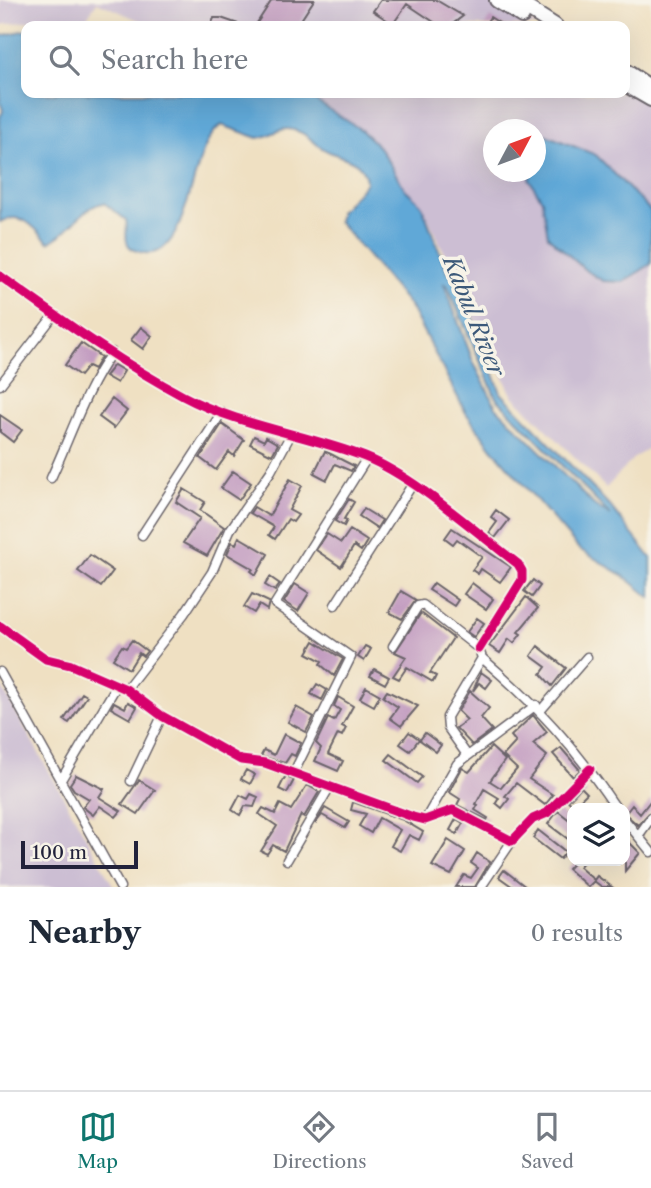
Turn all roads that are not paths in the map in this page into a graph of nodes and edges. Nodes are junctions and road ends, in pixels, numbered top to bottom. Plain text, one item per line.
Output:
1 (497, 0) edge
2 (514, 0) edge
3 (529, 21) edge
4 (547, 21) edge
5 (630, 76) edge
6 (646, 91) edge
7 (0, 276) edge
8 (54, 315) junction
9 (112, 352) junction
10 (0, 385) edge
11 (222, 412) junction
12 (291, 434) junction
13 (367, 458) junction
14 (51, 478) dead end
15 (412, 485) junction
16 (142, 535) dead end
17 (335, 605) dead end
18 (0, 626) edge
19 (393, 646) dead end
20 (478, 649) junction
21 (587, 657) dead end
22 (482, 658) junction
23 (0, 672) edge
24 (117, 685) junction
25 (126, 689) junction
26 (538, 707) junction
27 (162, 716) junction
28 (467, 755) junction
29 (590, 769) junction
30 (294, 772) junction
31 (61, 780) junction
32 (131, 781) dead end
33 (329, 788) junction
34 (614, 803) edge
35 (651, 818) edge
36 (425, 820) junction
37 (630, 826) edge
38 (638, 836) junction
39 (512, 841) junction
40 (651, 852) edge
41 (287, 860) dead end
42 (120, 887) edge
43 (481, 887) edge

1 - 3 highway
2 - 4 highway
5 - 6 highway
7 - 8 street
8 - 9 street
8 - 10 street
9 - 11 street
9 - 14 street
11 - 12 street
11 - 16 street
12 - 13 street
12 - 25 street
13 - 15 street
13 - 30 street
15 - 17 street
15 - 20 street
18 - 24 street
19 - 20 street
20 - 22 street
21 - 26 street
22 - 26 street
22 - 28 street
23 - 31 street
24 - 25 street
24 - 31 street
25 - 27 street
26 - 28 street
26 - 29 street
27 - 30 street
27 - 32 street
28 - 36 street
29 - 34 street
29 - 39 street
30 - 33 street
31 - 42 street
33 - 36 street
33 - 41 street
35 - 38 street
36 - 39 street
37 - 38 street
38 - 40 street
39 - 43 street

